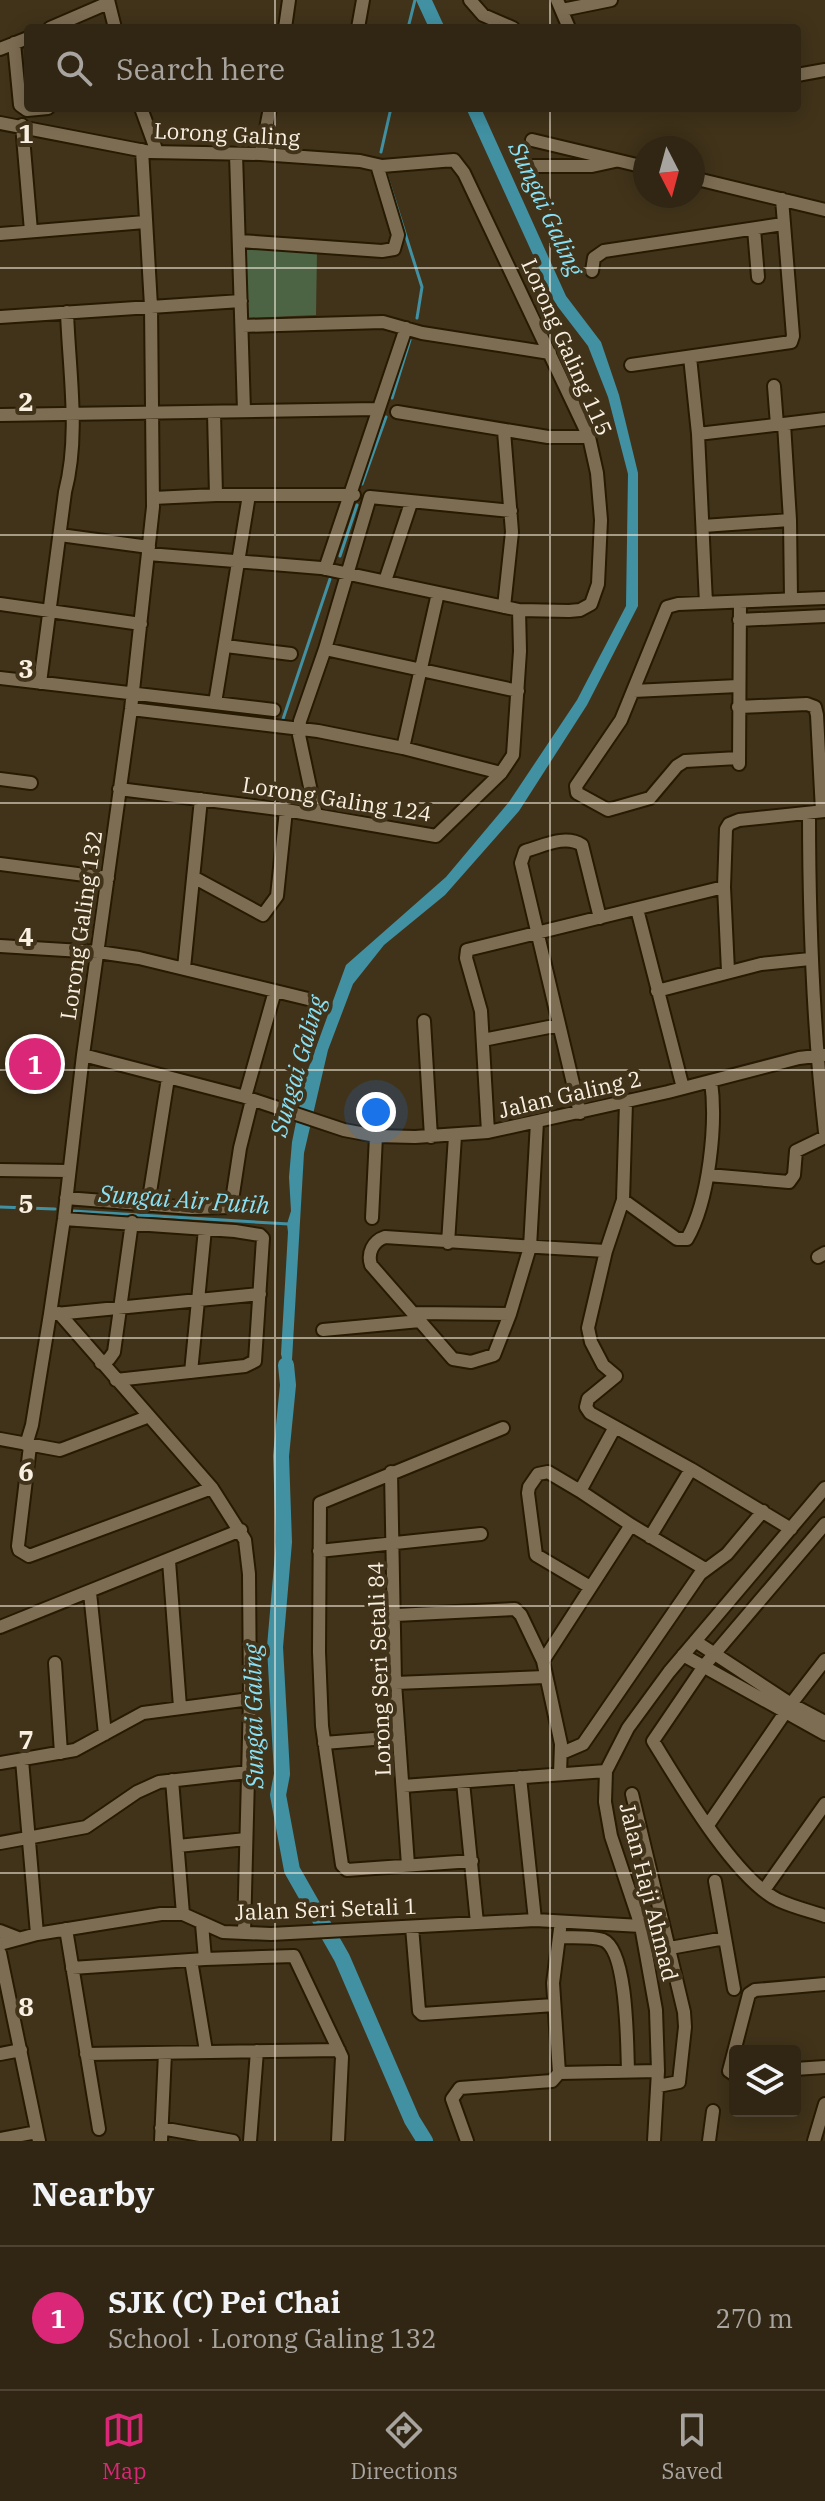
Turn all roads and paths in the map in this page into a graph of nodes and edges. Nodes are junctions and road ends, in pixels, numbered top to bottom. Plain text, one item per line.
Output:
1 (289, 0) edge
2 (363, 0) edge
3 (470, 0) edge
4 (611, 0) edge
5 (108, 1) edge
6 (560, 5) edge
7 (59, 24) edge
8 (114, 24) edge
9 (286, 24) edge
10 (359, 24) edge
11 (504, 24) edge
12 (567, 24) edge
13 (24, 39) edge
14 (14, 43) junction
15 (0, 49) edge
16 (825, 70) edge
17 (801, 74) edge
18 (24, 108) edge
19 (142, 112) edge
20 (269, 112) edge
21 (0, 123) edge
22 (22, 125) junction
23 (532, 140) dead end
24 (142, 150) junction
25 (157, 152) junction
26 (236, 154) junction
27 (261, 154) junction
28 (454, 160) joint
29 (618, 160) junction
30 (633, 164) edge
31 (377, 165) junction
32 (531, 166) dead end
33 (705, 181) edge
34 (782, 199) junction
35 (825, 210) edge
36 (145, 222) junction
37 (783, 224) junction
38 (754, 229) junction
39 (31, 231) junction
40 (0, 234) edge
41 (240, 241) junction
42 (592, 271) dead end
43 (758, 277) dead end
44 (241, 301) junction
45 (151, 306) junction
46 (67, 312) junction
47 (0, 317) edge
48 (242, 326) junction
49 (406, 328) junction
50 (550, 353) junction
51 (690, 357) junction
52 (631, 365) dead end
53 (774, 386) dead end
54 (377, 409) junction
55 (244, 411) junction
56 (397, 412) dead end
57 (71, 413) junction
58 (214, 413) junction
59 (153, 414) junction
60 (0, 415) edge
61 (825, 419) edge
62 (781, 424) junction
63 (504, 431) junction
64 (698, 434) junction
65 (589, 437) junction
66 (216, 495) junction
67 (249, 495) junction
68 (351, 495) junction
69 (153, 498) junction
70 (411, 503) junction
71 (511, 511) junction
72 (790, 520) junction
73 (703, 526) junction
74 (60, 535) junction
75 (149, 551) junction
76 (239, 561) junction
77 (325, 569) junction
78 (346, 572) junction
79 (385, 581) junction
80 (438, 593) junction
81 (825, 598) edge
82 (791, 599) junction
83 (740, 602) junction
84 (706, 603) junction
85 (0, 604) edge
86 (504, 607) junction
87 (519, 610) junction
88 (50, 612) junction
89 (825, 616) edge
90 (739, 620) junction
91 (141, 624) junction
92 (226, 646) junction
93 (325, 649) junction
94 (291, 654) dead end
95 (421, 670) junction
96 (0, 678) edge
97 (40, 683) junction
98 (738, 686) junction
99 (518, 691) junction
100 (633, 691) junction
101 (132, 694) junction
102 (215, 703) junction
103 (738, 707) junction
104 (131, 709) junction
105 (274, 710) dead end
106 (299, 729) junction
107 (403, 748) junction
108 (501, 773) junction
109 (0, 779) edge
110 (31, 783) dead end
111 (119, 789) junction
112 (201, 799) junction
113 (286, 810) junction
114 (819, 812) edge
115 (316, 815) junction
116 (0, 864) edge
117 (108, 878) junction
118 (195, 878) junction
119 (724, 887) junction
120 (637, 909) junction
121 (600, 918) junction
122 (537, 933) junction
123 (0, 946) edge
124 (98, 952) junction
125 (810, 959) junction
126 (184, 968) junction
127 (728, 971) junction
128 (275, 991) junction
129 (657, 991) junction
130 (308, 999) dead end
131 (424, 1021) dead end
132 (559, 1025) junction
133 (820, 1038) edge
134 (483, 1040) junction
135 (83, 1055) junction
136 (821, 1055) edge
137 (168, 1078) junction
138 (711, 1081) junction
139 (683, 1088) junction
140 (248, 1099) junction
141 (626, 1102) junction
142 (580, 1113) junction
143 (537, 1122) junction
144 (488, 1132) junction
145 (825, 1135) edge
146 (376, 1136) junction
147 (455, 1136) junction
148 (431, 1137) junction
149 (0, 1170) edge
150 (68, 1171) junction
151 (708, 1175) junction
152 (66, 1198) junction
153 (623, 1200) junction
154 (148, 1205) junction
155 (372, 1218) dead end
156 (64, 1219) junction
157 (132, 1222) junction
158 (205, 1229) junction
159 (448, 1243) junction
160 (530, 1247) junction
161 (606, 1251) junction
162 (260, 1294) junction
163 (199, 1299) junction
164 (120, 1306) junction
165 (55, 1314) junction
166 (510, 1314) junction
167 (416, 1317) junction
168 (323, 1330) dead end
169 (101, 1363) junction
170 (191, 1372) junction
171 (116, 1380) junction
172 (147, 1417) junction
173 (615, 1427) junction
174 (503, 1428) dead end
175 (0, 1439) edge
176 (28, 1446) junction
177 (691, 1469) junction
178 (391, 1472) junction
179 (212, 1488) junction
180 (825, 1488) edge
181 (580, 1491) junction
182 (763, 1511) junction
183 (825, 1524) edge
184 (631, 1525) junction
185 (791, 1529) junction
186 (241, 1530) junction
187 (481, 1534) dead end
188 (650, 1537) junction
189 (395, 1543) junction
190 (319, 1551) junction
191 (169, 1561) junction
192 (705, 1569) junction
193 (590, 1587) junction
194 (90, 1593) junction
195 (396, 1615) junction
196 (0, 1627) edge
197 (695, 1641) junction
198 (714, 1654) junction
199 (683, 1655) junction
200 (825, 1660) edge
201 (543, 1661) junction
202 (55, 1663) dead end
203 (704, 1666) junction
204 (545, 1677) junction
205 (395, 1683) junction
206 (250, 1699) junction
207 (180, 1707) junction
208 (789, 1708) junction
209 (825, 1722) edge
210 (105, 1734) junction
211 (825, 1734) edge
212 (399, 1737) junction
213 (324, 1743) junction
214 (61, 1753) junction
215 (562, 1753) junction
216 (22, 1760) junction
217 (0, 1763) edge
218 (606, 1771) junction
219 (248, 1772) junction
220 (560, 1774) junction
221 (520, 1777) junction
222 (172, 1780) junction
223 (463, 1782) junction
224 (403, 1786) junction
225 (632, 1794) dead end
226 (825, 1804) edge
227 (820, 1823) edge
228 (708, 1825) junction
229 (28, 1838) junction
230 (246, 1839) junction
231 (0, 1843) edge
232 (178, 1846) junction
233 (472, 1861) junction
234 (408, 1865) junction
235 (715, 1881) dead end
236 (764, 1890) junction
237 (183, 1914) junction
238 (825, 1916) edge
239 (535, 1920) junction
240 (561, 1921) junction
241 (477, 1923) junction
242 (202, 1924) junction
243 (641, 1926) junction
244 (412, 1927) junction
245 (66, 1929) junction
246 (0, 1931) edge
247 (244, 1933) junction
248 (37, 1934) junction
249 (559, 1937) junction
250 (18, 1938) junction
251 (725, 1938) junction
252 (0, 1944) edge
253 (670, 1948) junction
254 (0, 1953) edge
255 (205, 1959) junction
256 (191, 1960) junction
257 (72, 1968) junction
258 (825, 1984) edge
259 (734, 1989) dead end
260 (554, 2005) junction
261 (736, 2045) edge
262 (21, 2050) junction
263 (339, 2050) junction
264 (206, 2051) junction
265 (257, 2051) junction
266 (165, 2053) junction
267 (0, 2054) edge
268 (86, 2054) junction
269 (825, 2067) edge
270 (801, 2069) edge
271 (628, 2071) junction
272 (658, 2071) junction
273 (559, 2073) junction
274 (658, 2086) junction
275 (825, 2104) edge
276 (713, 2111) dead end
277 (99, 2129) dead end
278 (161, 2134) edge
279 (38, 2136) edge
280 (0, 2139) edge
281 (233, 2141) edge
282 (250, 2141) edge
283 (338, 2141) edge
284 (467, 2141) edge
285 (654, 2141) edge
286 (709, 2141) edge
287 (814, 2141) edge

1 - 9 street
2 - 10 street
3 - 11 street
4 - 6 street
5 - 7 street
5 - 8 street
6 - 12 street
13 - 14 street
14 - 15 street
14 - 18 street
16 - 17 street
19 - 25 street
20 - 27 street
21 - 22 street, Lorong Galing
22 - 24 street, Lorong Galing
22 - 39 street
23 - 29 street
24 - 25 street, Lorong Galing
24 - 36 street, Lorong Galing 132
25 - 26 street, Lorong Galing
26 - 27 street, Lorong Galing
26 - 41 street
27 - 31 street, Lorong Galing
28 - 31 street, Lorong Galing
28 - 50 street, Lorong Galing 115
29 - 30 street
29 - 32 street
31 - 41 street
33 - 34 street
34 - 35 street
34 - 37 street
36 - 39 street
36 - 45 street, Lorong Galing 132
37 - 38 street
37 - 51 street
38 - 42 street
38 - 43 street
39 - 40 street
41 - 44 street
44 - 45 street
44 - 48 street
45 - 46 street
45 - 59 street, Lorong Galing 132
46 - 47 street
46 - 57 street
48 - 49 street
48 - 55 street
49 - 50 street
49 - 54 street
50 - 65 street, Lorong Galing 115
51 - 52 street
51 - 64 street
53 - 62 street
54 - 55 street
54 - 68 street
55 - 58 street
56 - 63 street
57 - 59 street
57 - 60 street
57 - 74 street
58 - 59 street
58 - 66 street
59 - 69 street, Lorong Galing 132
61 - 62 street
62 - 64 street
62 - 72 street
63 - 65 street
63 - 71 street
64 - 73 street
65 - 87 street, Lorong Galing 115
66 - 67 street
66 - 69 street
67 - 68 street
67 - 76 street
68 - 77 street
69 - 75 street, Lorong Galing 132
70 - 71 street
70 - 78 street
70 - 79 street
71 - 86 street
72 - 73 street
72 - 82 street
73 - 84 street
74 - 75 street
74 - 88 street
75 - 76 street
75 - 91 street, Lorong Galing 132
76 - 77 street
76 - 92 street
77 - 78 street
78 - 79 street
78 - 93 street
79 - 80 street
80 - 86 street
80 - 95 street
81 - 82 street
82 - 83 street
83 - 84 street
83 - 90 street
84 - 100 street
85 - 88 street
86 - 87 street
87 - 99 street, Lorong Galing 124
88 - 91 street
88 - 97 street
89 - 90 street
90 - 98 street
91 - 101 street, Lorong Galing 132
92 - 94 street
92 - 102 street
93 - 95 street
93 - 106 street
95 - 99 street
95 - 107 street
96 - 97 street
97 - 101 street
98 - 100 street
98 - 103 street
99 - 108 street, Lorong Galing 124
100 - 103 street
101 - 102 street
101 - 104 street, Lorong Galing 132
102 - 105 street
103 - 114 street
104 - 106 street
104 - 111 street, Lorong Galing 132
106 - 107 street
106 - 115 street
107 - 108 street
108 - 115 street, Lorong Galing 124
109 - 110 street
111 - 112 street, Lorong Galing 124
111 - 117 street, Lorong Galing 132
112 - 113 street, Lorong Galing 124
112 - 118 street
113 - 115 street, Lorong Galing 124
113 - 118 street
114 - 119 street
114 - 125 street
116 - 117 street
117 - 124 street, Lorong Galing 132
118 - 126 street
119 - 120 street
119 - 127 street
120 - 121 street
120 - 129 street
121 - 122 street
121 - 122 street
122 - 132 street
122 - 134 street
123 - 124 street
124 - 126 street
124 - 135 street, Lorong Galing 132
125 - 127 street
125 - 133 street
126 - 128 street
127 - 129 street
128 - 130 street
128 - 140 street
129 - 139 street
131 - 148 street
132 - 134 street
132 - 142 street
133 - 136 street
134 - 144 street
135 - 137 street, Jalan Galing 2
135 - 150 street, Lorong Galing 132
136 - 138 street, Jalan Galing 2
136 - 145 street
137 - 140 street, Jalan Galing 2
137 - 154 street
138 - 139 street, Jalan Galing 2
138 - 151 street
139 - 141 street, Jalan Galing 2
140 - 146 street, Jalan Galing 2
140 - 154 street
141 - 142 street, Jalan Galing 2
141 - 153 street
142 - 143 street, Jalan Galing 2
143 - 144 street, Jalan Galing 2
143 - 160 street
144 - 147 street, Jalan Galing 2
145 - 151 street
146 - 148 street, Jalan Galing 2
146 - 155 street
147 - 148 street, Jalan Galing 2
147 - 159 street
149 - 150 street
150 - 152 street, Lorong Galing 132
151 - 153 street
152 - 154 street
152 - 156 street, Lorong Galing 132
153 - 161 street
156 - 157 street
156 - 165 street, Lorong Galing 132
157 - 158 street
157 - 164 street
158 - 162 street
158 - 163 street
159 - 160 street
159 - 167 street
160 - 161 street
160 - 166 street
161 - 173 street
162 - 163 street
162 - 170 street
163 - 164 street
163 - 170 street
164 - 165 street
164 - 169 street
165 - 169 street
165 - 176 street, Lorong Galing 132
166 - 167 street
166 - 167 street
167 - 168 street
169 - 171 street
170 - 171 street
171 - 172 street
172 - 176 street
172 - 179 street
173 - 177 street
173 - 181 street
174 - 178 street
175 - 176 street
176 - 179 street, Lorong Galing 132
177 - 182 street
177 - 188 street
178 - 189 street, Lorong Seri Setali 84
178 - 190 street
179 - 186 street
180 - 185 street, Jalan Haji Ahmad
181 - 184 street
181 - 193 street
182 - 185 street
182 - 192 street
183 - 198 street
184 - 188 street
184 - 193 street
185 - 197 street, Jalan Haji Ahmad
186 - 191 street
186 - 206 street
187 - 189 street
188 - 192 street
189 - 190 street
189 - 195 street, Lorong Seri Setali 84
190 - 213 street
191 - 194 street
191 - 207 street
192 - 215 street
193 - 201 street
194 - 196 street
194 - 210 street
195 - 201 street
195 - 205 street, Lorong Seri Setali 84
197 - 198 street
197 - 199 street, Jalan Haji Ahmad
198 - 203 street
198 - 208 street
199 - 203 street
199 - 218 street, Jalan Haji Ahmad
200 - 208 street
201 - 204 street
202 - 214 street
203 - 208 street
203 - 228 street
204 - 205 street
204 - 215 street
205 - 212 street, Lorong Seri Setali 84
206 - 207 street
206 - 219 street
207 - 210 street
208 - 209 street
208 - 211 street
208 - 228 street
210 - 214 street
212 - 213 street
212 - 224 street, Lorong Seri Setali 84
213 - 234 street
214 - 216 street
215 - 220 street
216 - 217 street
216 - 229 street
218 - 220 street
218 - 243 street, Jalan Haji Ahmad
219 - 222 street
219 - 230 street
220 - 221 street
221 - 223 street
221 - 239 street
222 - 229 street
222 - 232 street
223 - 224 street
223 - 233 street
224 - 234 street, Lorong Seri Setali 84
225 - 253 street
226 - 227 street
227 - 236 street
228 - 236 street
229 - 231 street
229 - 248 street
230 - 232 street
230 - 247 street
232 - 237 street
233 - 234 street
233 - 241 street
235 - 251 street
236 - 238 street
237 - 242 street, Jalan Seri Setali 1
237 - 245 street
239 - 240 street, Jalan Seri Setali 1
239 - 241 street, Jalan Seri Setali 1
240 - 243 street, Jalan Seri Setali 1
240 - 249 street
241 - 244 street, Jalan Seri Setali 1
242 - 247 street, Jalan Seri Setali 1
242 - 255 street
243 - 272 street, Jalan Haji Ahmad
244 - 247 street, Jalan Seri Setali 1
244 - 260 street
245 - 248 street
245 - 257 street
246 - 250 street
248 - 250 street
249 - 260 street
249 - 271 street
250 - 252 street
251 - 253 street
251 - 259 street
253 - 274 street
254 - 262 street
255 - 256 street, Jalan Seri Setali 1
255 - 263 street, Jalan Seri Setali 1
256 - 257 street, Jalan Seri Setali 1
256 - 264 street
257 - 268 street
258 - 261 street
260 - 273 street
262 - 267 street
262 - 279 street
263 - 265 street
263 - 283 street
264 - 265 street
264 - 266 street
265 - 282 street
266 - 268 street
266 - 278 street
268 - 277 street
269 - 270 street
271 - 272 street
271 - 273 street
272 - 274 street, Jalan Haji Ahmad
273 - 284 street
274 - 285 street, Jalan Haji Ahmad
275 - 287 street
276 - 286 street
278 - 281 street
279 - 280 street

